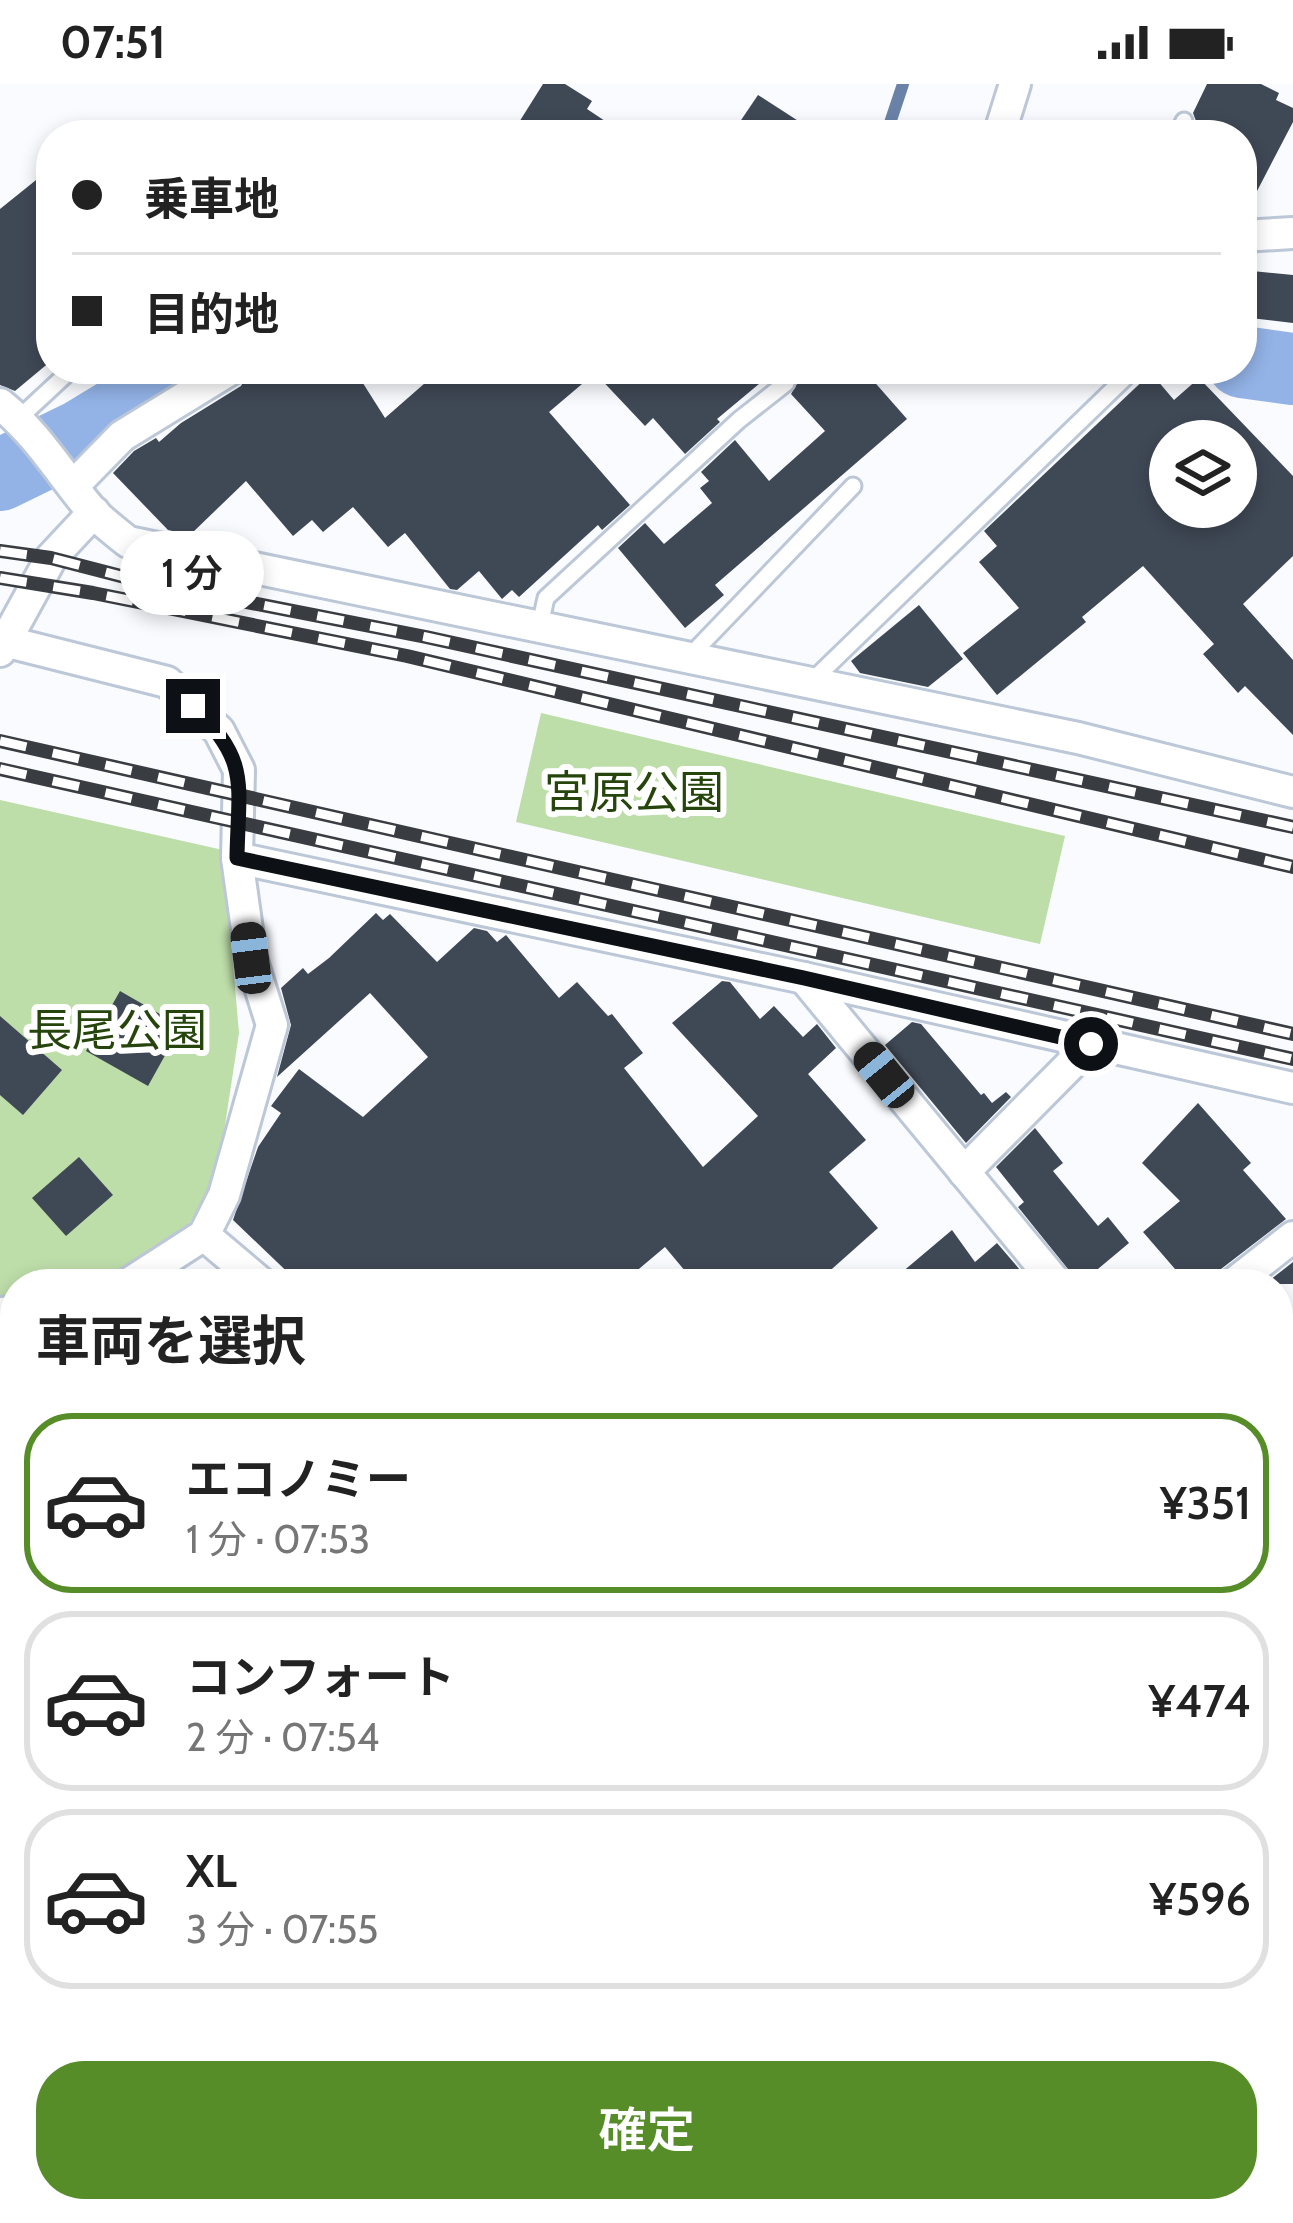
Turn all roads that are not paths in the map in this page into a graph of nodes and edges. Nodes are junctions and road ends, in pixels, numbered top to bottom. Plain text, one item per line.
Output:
1 (1015, 84) edge
2 (1004, 120) edge
3 (1293, 233) edge
4 (1257, 235) edge
5 (50, 384) edge
6 (207, 384) edge
7 (785, 384) edge
8 (1118, 384) edge
9 (9, 411) edge
10 (69, 478) junction
11 (853, 486) dead end
12 (94, 512) junction
13 (540, 625) junction
14 (4, 647) edge
15 (689, 657) junction
16 (812, 682) junction
17 (1293, 792) edge
18 (237, 858) junction
19 (804, 978) junction
20 (1091, 1044) junction
21 (1293, 1088) edge
22 (964, 1172) junction
23 (204, 1235) junction
24 (1293, 1237) edge
25 (151, 1269) edge
26 (244, 1269) edge
27 (1045, 1269) edge
28 (1252, 1269) edge

1 - 2 street
3 - 4 street
5 - 9 lane
6 - 10 street
7 - 13 lane
8 - 16 lane
9 - 10 street
10 - 12 street
11 - 15 lane
12 - 13 street
12 - 14 street
13 - 15 street
14 - 18 street
15 - 16 street
16 - 17 street
18 - 19 street
18 - 23 street
19 - 20 street
19 - 22 street
20 - 21 street
20 - 22 street
22 - 27 street
23 - 25 street
23 - 26 street
24 - 28 street

